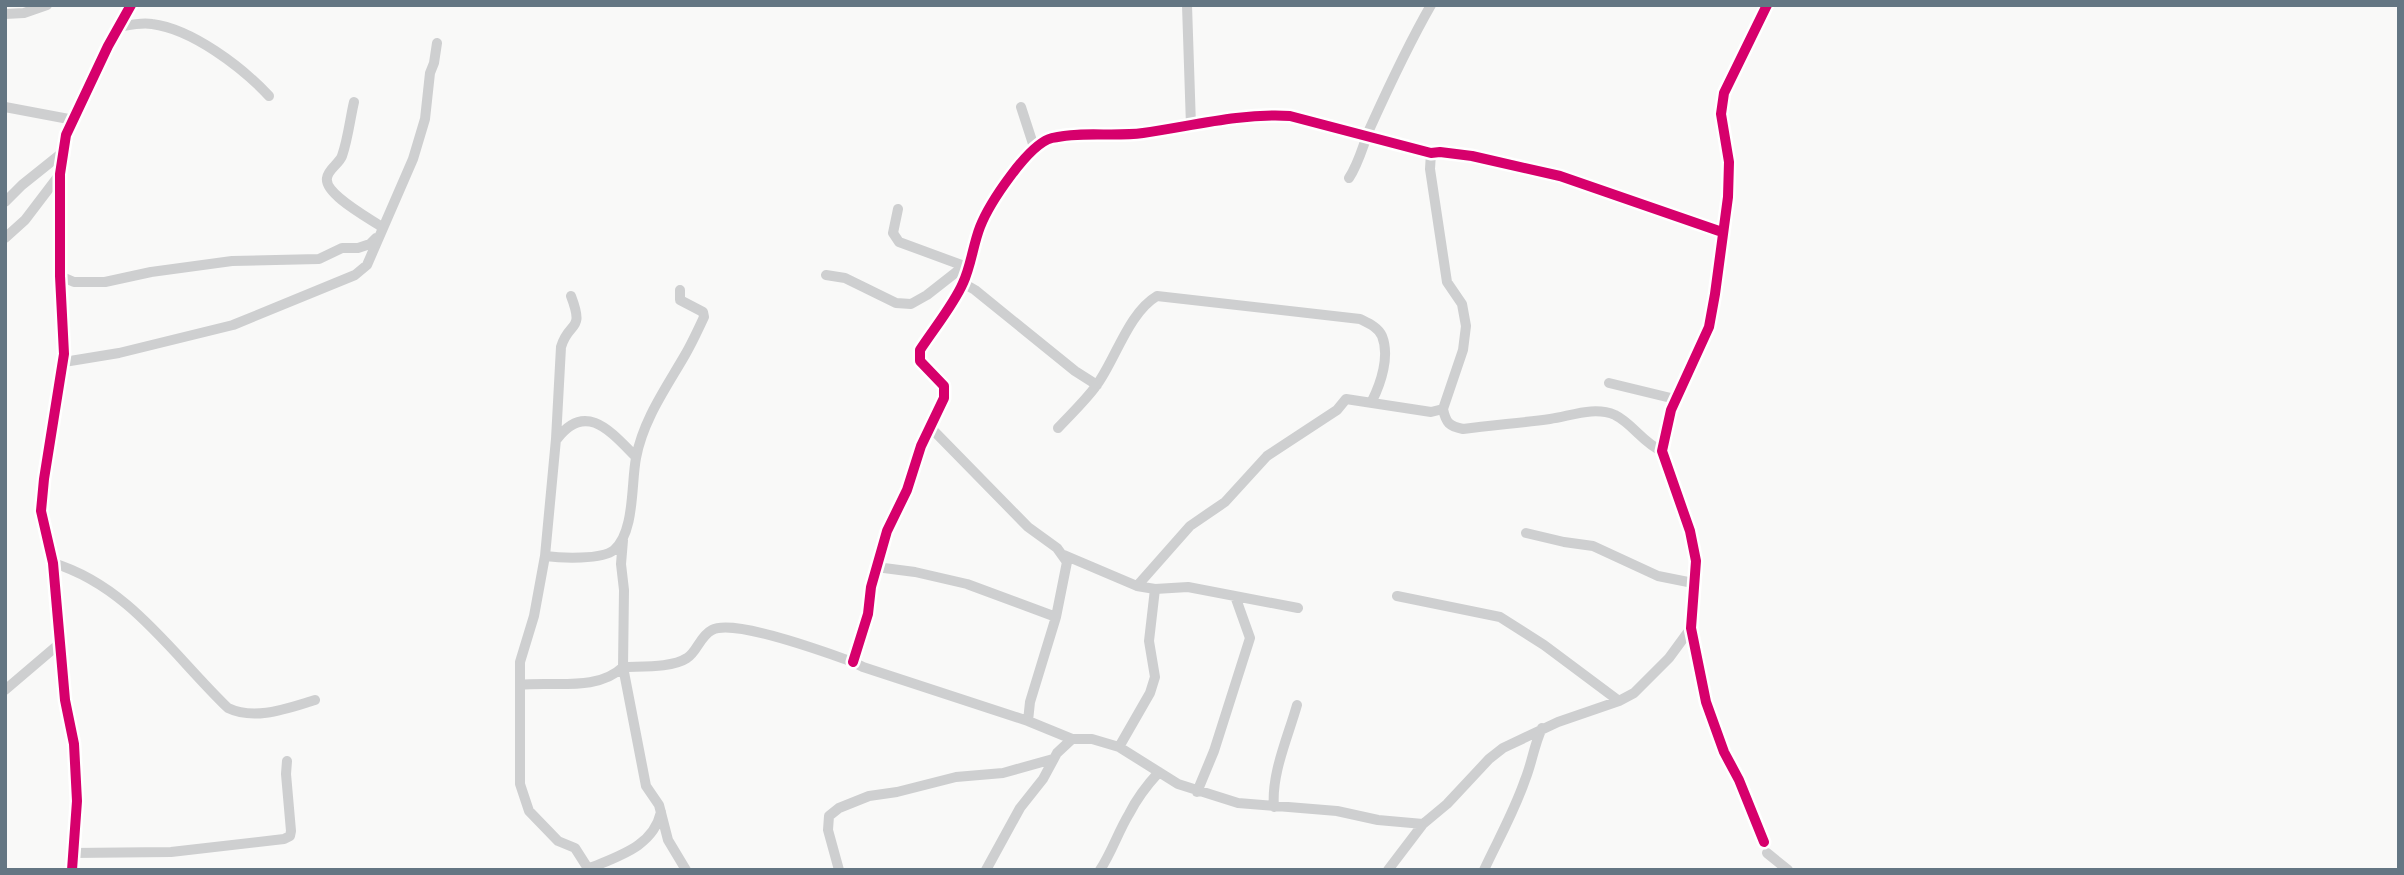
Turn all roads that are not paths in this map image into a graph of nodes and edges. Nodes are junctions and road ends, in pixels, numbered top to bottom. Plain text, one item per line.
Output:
1 (47, 5) edge
2 (131, 5) edge
3 (1186, 5) edge
4 (1431, 5) edge
5 (1767, 5) edge
6 (5, 14) edge
7 (119, 27) junction
8 (437, 43) dead end
9 (269, 96) dead end
10 (354, 102) dead end
11 (5, 107) edge
12 (1021, 107) dead end
13 (74, 120) junction
14 (1191, 126) junction
15 (1367, 136) junction
16 (1034, 147) junction
17 (62, 153) junction
18 (1431, 153) junction
19 (60, 174) junction
20 (1349, 178) dead end
21 (5, 202) edge
22 (898, 209) dead end
23 (380, 232) junction
24 (1722, 232) junction
25 (5, 238) edge
26 (966, 266) junction
27 (826, 275) dead end
28 (60, 276) junction
29 (963, 284) junction
30 (680, 290) dead end
31 (571, 296) dead end
32 (64, 362) junction
33 (1609, 383) dead end
34 (1097, 385) junction
35 (1675, 399) junction
36 (1372, 401) junction
37 (1443, 409) junction
38 (931, 428) junction
39 (1058, 428) dead end
40 (556, 439) junction
41 (1662, 451) junction
42 (636, 457) junction
43 (1526, 533) dead end
44 (624, 540) junction
45 (1064, 555) junction
46 (545, 556) junction
47 (53, 563) junction
48 (876, 567) junction
49 (1695, 580) junction
50 (1137, 586) junction
51 (1156, 589) junction
52 (1235, 596) junction
53 (1397, 596) dead end
54 (1298, 608) dead end
55 (1055, 617) junction
56 (1691, 628) junction
57 (59, 643) junction
58 (853, 662) junction
59 (623, 667) junction
60 (520, 685) junction
61 (5, 690) edge
62 (315, 700) dead end
63 (1619, 701) junction
64 (1297, 705) dead end
65 (1028, 722) junction
66 (1542, 728) junction
67 (1072, 739) junction
68 (1119, 747) junction
69 (1054, 759) junction
70 (287, 761) dead end
71 (1159, 772) junction
72 (1197, 792) junction
73 (1274, 807) junction
74 (662, 811) junction
75 (1423, 824) junction
76 (1764, 842) dead end
77 (72, 853) junction
78 (1767, 853) dead end
79 (588, 869) edge
80 (72, 870) edge
81 (686, 870) edge
82 (839, 870) edge
83 (986, 870) edge
84 (1100, 870) edge
85 (1388, 870) edge
86 (1484, 870) edge
87 (1788, 870) edge

1 - 6 street
2 - 7 street
3 - 14 street
4 - 15 street
5 - 24 street
7 - 9 street
7 - 13 street
8 - 23 street
10 - 23 street
11 - 13 street
12 - 16 street
13 - 17 street
14 - 15 street
14 - 16 street
15 - 18 street
15 - 20 street
16 - 26 street
17 - 19 street
17 - 21 street
18 - 24 street
18 - 37 street
19 - 25 street
19 - 28 street
22 - 26 street
23 - 28 street
23 - 32 street
24 - 35 street
26 - 27 street
26 - 29 street
28 - 32 street
29 - 34 street
29 - 38 street
30 - 42 street
31 - 40 street
32 - 47 street
33 - 35 street
34 - 36 street
34 - 39 street
35 - 41 street
36 - 37 street
36 - 50 street
37 - 41 street
38 - 45 street
38 - 48 street
40 - 42 street
40 - 46 street
41 - 49 street
42 - 44 street
43 - 49 street
44 - 46 street
44 - 59 street
45 - 50 street
45 - 55 street
46 - 60 street
47 - 57 street
47 - 62 street
48 - 55 street
48 - 58 street
49 - 56 street
50 - 51 street
51 - 52 street
51 - 68 street
52 - 54 street
52 - 72 street
53 - 63 street
55 - 65 street
56 - 63 street
56 - 76 street
57 - 61 street
57 - 77 street
58 - 59 street
58 - 65 street
59 - 60 street
59 - 74 street
60 - 79 street
63 - 66 street
64 - 73 street
65 - 67 street
66 - 75 street
66 - 86 street
67 - 68 street
67 - 69 street
68 - 71 street
69 - 82 street
69 - 83 street
70 - 77 street
71 - 72 street
71 - 84 street
72 - 73 street
73 - 75 street
74 - 79 street
74 - 81 street
75 - 85 street
77 - 80 street
78 - 87 street

